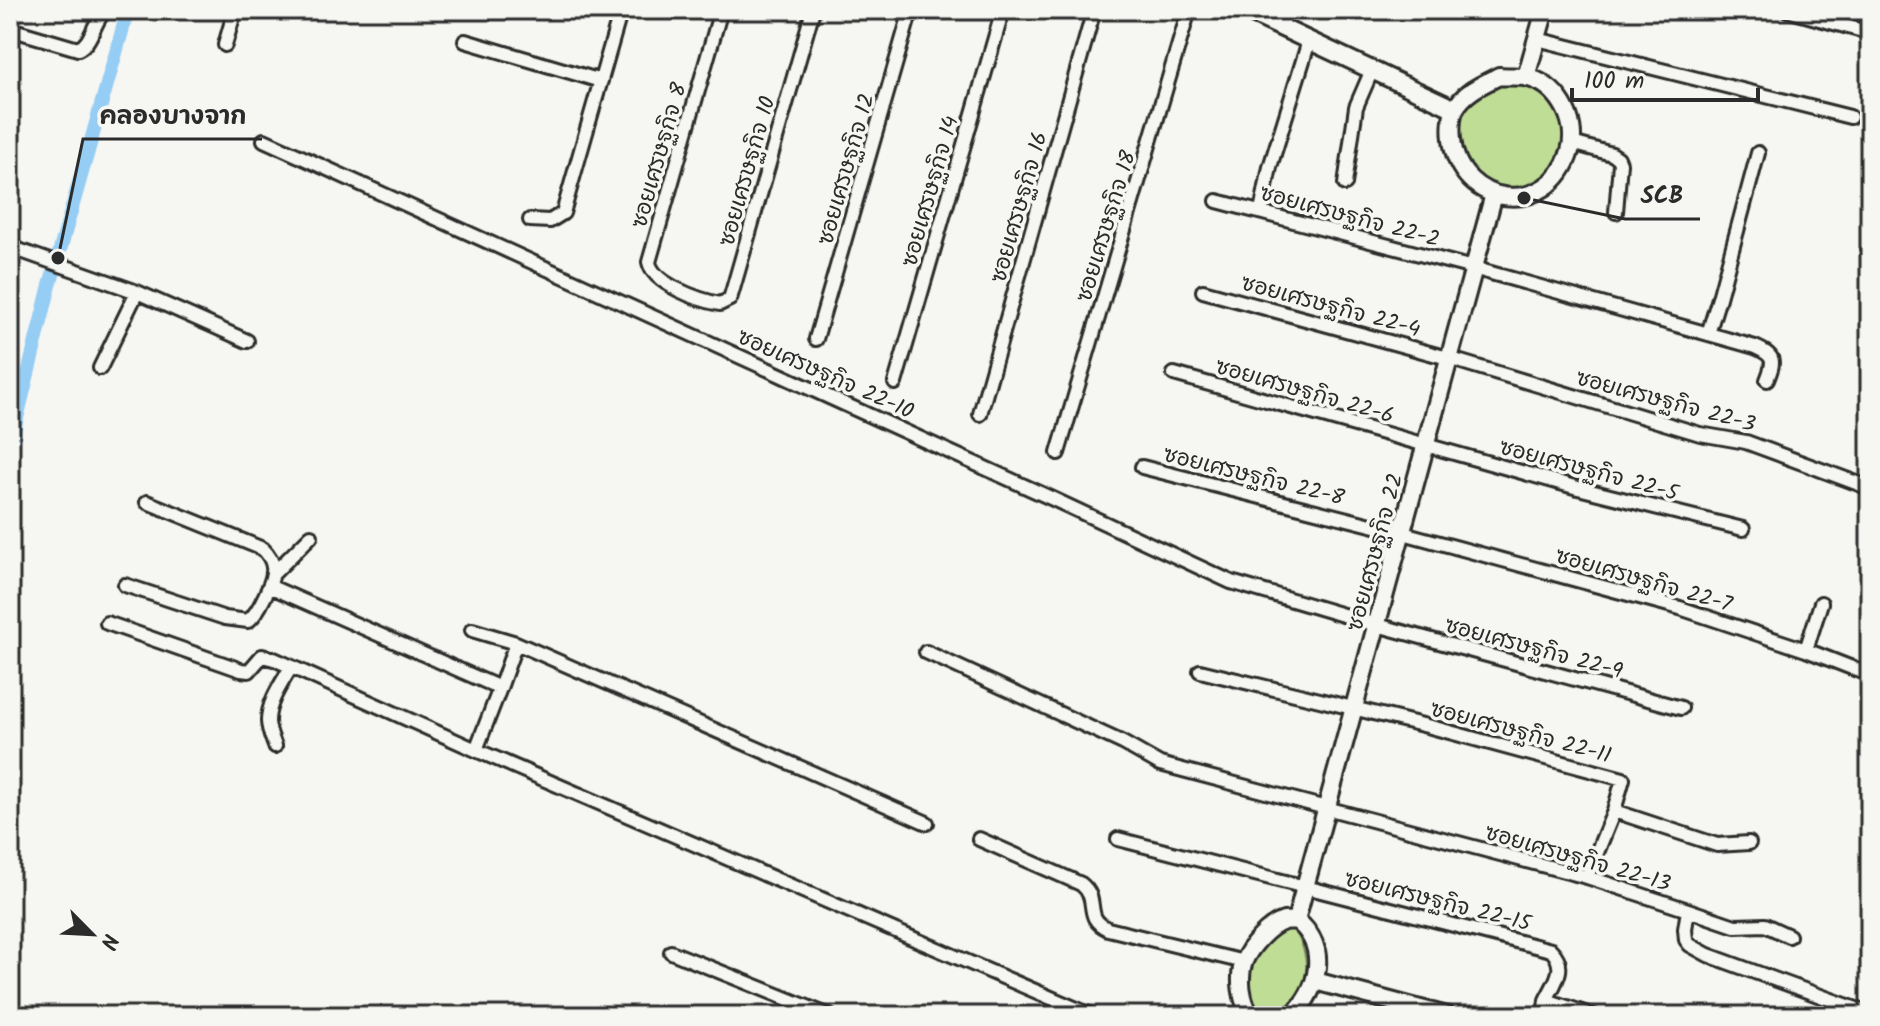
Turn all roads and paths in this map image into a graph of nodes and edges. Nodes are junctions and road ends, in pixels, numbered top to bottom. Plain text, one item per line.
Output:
1 (106, 10) edge
2 (235, 10) edge
3 (621, 10) edge
4 (721, 10) edge
5 (813, 10) edge
6 (911, 10) edge
7 (1003, 10) edge
8 (1094, 10) edge
9 (1189, 10) edge
10 (1244, 10) edge
11 (1289, 10) edge
12 (1545, 10) edge
13 (1787, 10) edge
14 (1280, 27) junction
15 (10, 29) edge
16 (1870, 33) edge
17 (1537, 39) junction
18 (465, 41) dead end
19 (1309, 41) junction
20 (225, 45) dead end
21 (1372, 70) junction
22 (1526, 77) junction
23 (601, 81) junction
24 (1455, 109) junction
25 (1850, 117) dead end
26 (264, 140) dead end
27 (1572, 143) junction
28 (1758, 153) dead end
29 (1345, 184) dead end
30 (1494, 194) junction
31 (1217, 201) dead end
32 (1261, 212) junction
33 (1616, 212) dead end
34 (530, 220) dead end
35 (10, 247) edge
36 (1473, 268) junction
37 (1203, 291) dead end
38 (137, 292) junction
39 (686, 292) joint
40 (1708, 334) junction
41 (816, 339) dead end
42 (247, 341) dead end
43 (1448, 358) junction
44 (100, 368) dead end
45 (1174, 374) dead end
46 (1767, 380) dead end
47 (895, 383) dead end
48 (980, 414) dead end
49 (1425, 445) junction
50 (1058, 453) dead end
51 (1142, 467) dead end
52 (1870, 488) edge
53 (147, 502) dead end
54 (1743, 529) dead end
55 (1403, 533) junction
56 (311, 536) dead end
57 (271, 580) junction
58 (125, 585) dead end
59 (1821, 603) dead end
60 (107, 623) dead end
61 (1377, 625) junction
62 (472, 630) dead end
63 (516, 643) junction
64 (1806, 650) junction
65 (926, 652) dead end
66 (291, 667) junction
67 (1200, 671) dead end
68 (1870, 675) edge
69 (500, 688) junction
70 (1681, 708) dead end
71 (1354, 710) junction
72 (275, 746) dead end
73 (476, 750) junction
74 (1328, 807) junction
75 (1614, 811) junction
76 (927, 823) dead end
77 (979, 839) dead end
78 (1118, 839) dead end
79 (1749, 843) dead end
80 (1587, 877) junction
81 (1306, 888) junction
82 (1688, 910) junction
83 (1296, 920) junction
84 (1789, 936) dead end
85 (671, 952) dead end
86 (1244, 962) junction
87 (1315, 981) junction
88 (1546, 1000) junction
89 (1870, 1014) edge
90 (830, 1016) edge
91 (1093, 1016) edge
92 (1252, 1016) edge
93 (1292, 1016) edge
94 (1447, 1016) edge
95 (1544, 1016) edge
96 (1594, 1016) edge

1 - 15 street
2 - 20 street
3 - 23 street
4 - 39 street, ซอยเศรษฐกิจ 8
5 - 39 street, ซอยเศรษฐกิจ 10
6 - 41 street, ซอยเศรษฐกิจ 12
7 - 47 street, ซอยเศรษฐกิจ 14
8 - 48 street, ซอยเศรษฐกิจ 16
9 - 50 street, ซอยเศรษฐกิจ 18
10 - 14 street
11 - 14 street
12 - 17 street
13 - 16 street
14 - 19 street
17 - 22 street
17 - 25 street
18 - 23 street
19 - 21 street
19 - 32 street
21 - 24 street
21 - 29 street
22 - 24 street
22 - 27 street
23 - 34 street
24 - 30 street
26 - 61 street, ซอยเศรษฐกิจ 22-10
27 - 30 street
27 - 33 street
28 - 40 street
30 - 36 street, ซอยเศรษฐกิจ 22
31 - 32 street, ซอยเศรษฐกิจ 22-2
32 - 36 street, ซอยเศรษฐกิจ 22-2
35 - 38 street
36 - 40 street, ซอยเศรษฐกิจ 22-2
36 - 43 street, ซอยเศรษฐกิจ 22
37 - 43 street, ซอยเศรษฐกิจ 22-4
38 - 42 street
38 - 44 street
40 - 46 street, ซอยเศรษฐกิจ 22-2
43 - 49 street, ซอยเศรษฐกิจ 22
43 - 52 street, ซอยเศรษฐกิจ 22-3
45 - 49 street, ซอยเศรษฐกิจ 22-6
49 - 54 street, ซอยเศรษฐกิจ 22-5
49 - 55 street, ซอยเศรษฐกิจ 22
51 - 55 street, ซอยเศรษฐกิจ 22-8
53 - 57 street
55 - 61 street, ซอยเศรษฐกิจ 22
55 - 64 street, ซอยเศรษฐกิจ 22-7
56 - 57 street
57 - 58 street
57 - 69 street
59 - 64 street
60 - 66 street
61 - 70 street, ซอยเศรษฐกิจ 22-9
61 - 71 street, ซอยเศรษฐกิจ 22
62 - 63 street
63 - 69 street
63 - 76 street
64 - 68 street, ซอยเศรษฐกิจ 22-7
65 - 74 street, ซอยเศรษฐกิจ 22-13
66 - 72 street
66 - 73 street
67 - 71 street
69 - 73 street
71 - 74 street, ซอยเศรษฐกิจ 22
71 - 75 street, ซอยเศรษฐกิจ 22-11
73 - 91 street
74 - 80 street, ซอยเศรษฐกิจ 22-13
74 - 81 street, ซอยเศรษฐกิจ 22
75 - 79 street
75 - 80 street, ซอยเศรษฐกิจ 22-11
77 - 86 street
78 - 81 street
80 - 82 street, ซอยเศรษฐกิจ 22-13
81 - 83 street, ซอยเศรษฐกิจ 22
81 - 88 street, ซอยเศรษฐกิจ 22-15
82 - 84 street
82 - 89 street, ซอยเศรษฐกิจ 22-13
83 - 86 street
83 - 87 street
85 - 90 street
86 - 92 street
87 - 93 street
87 - 94 street
88 - 95 street
88 - 96 street

